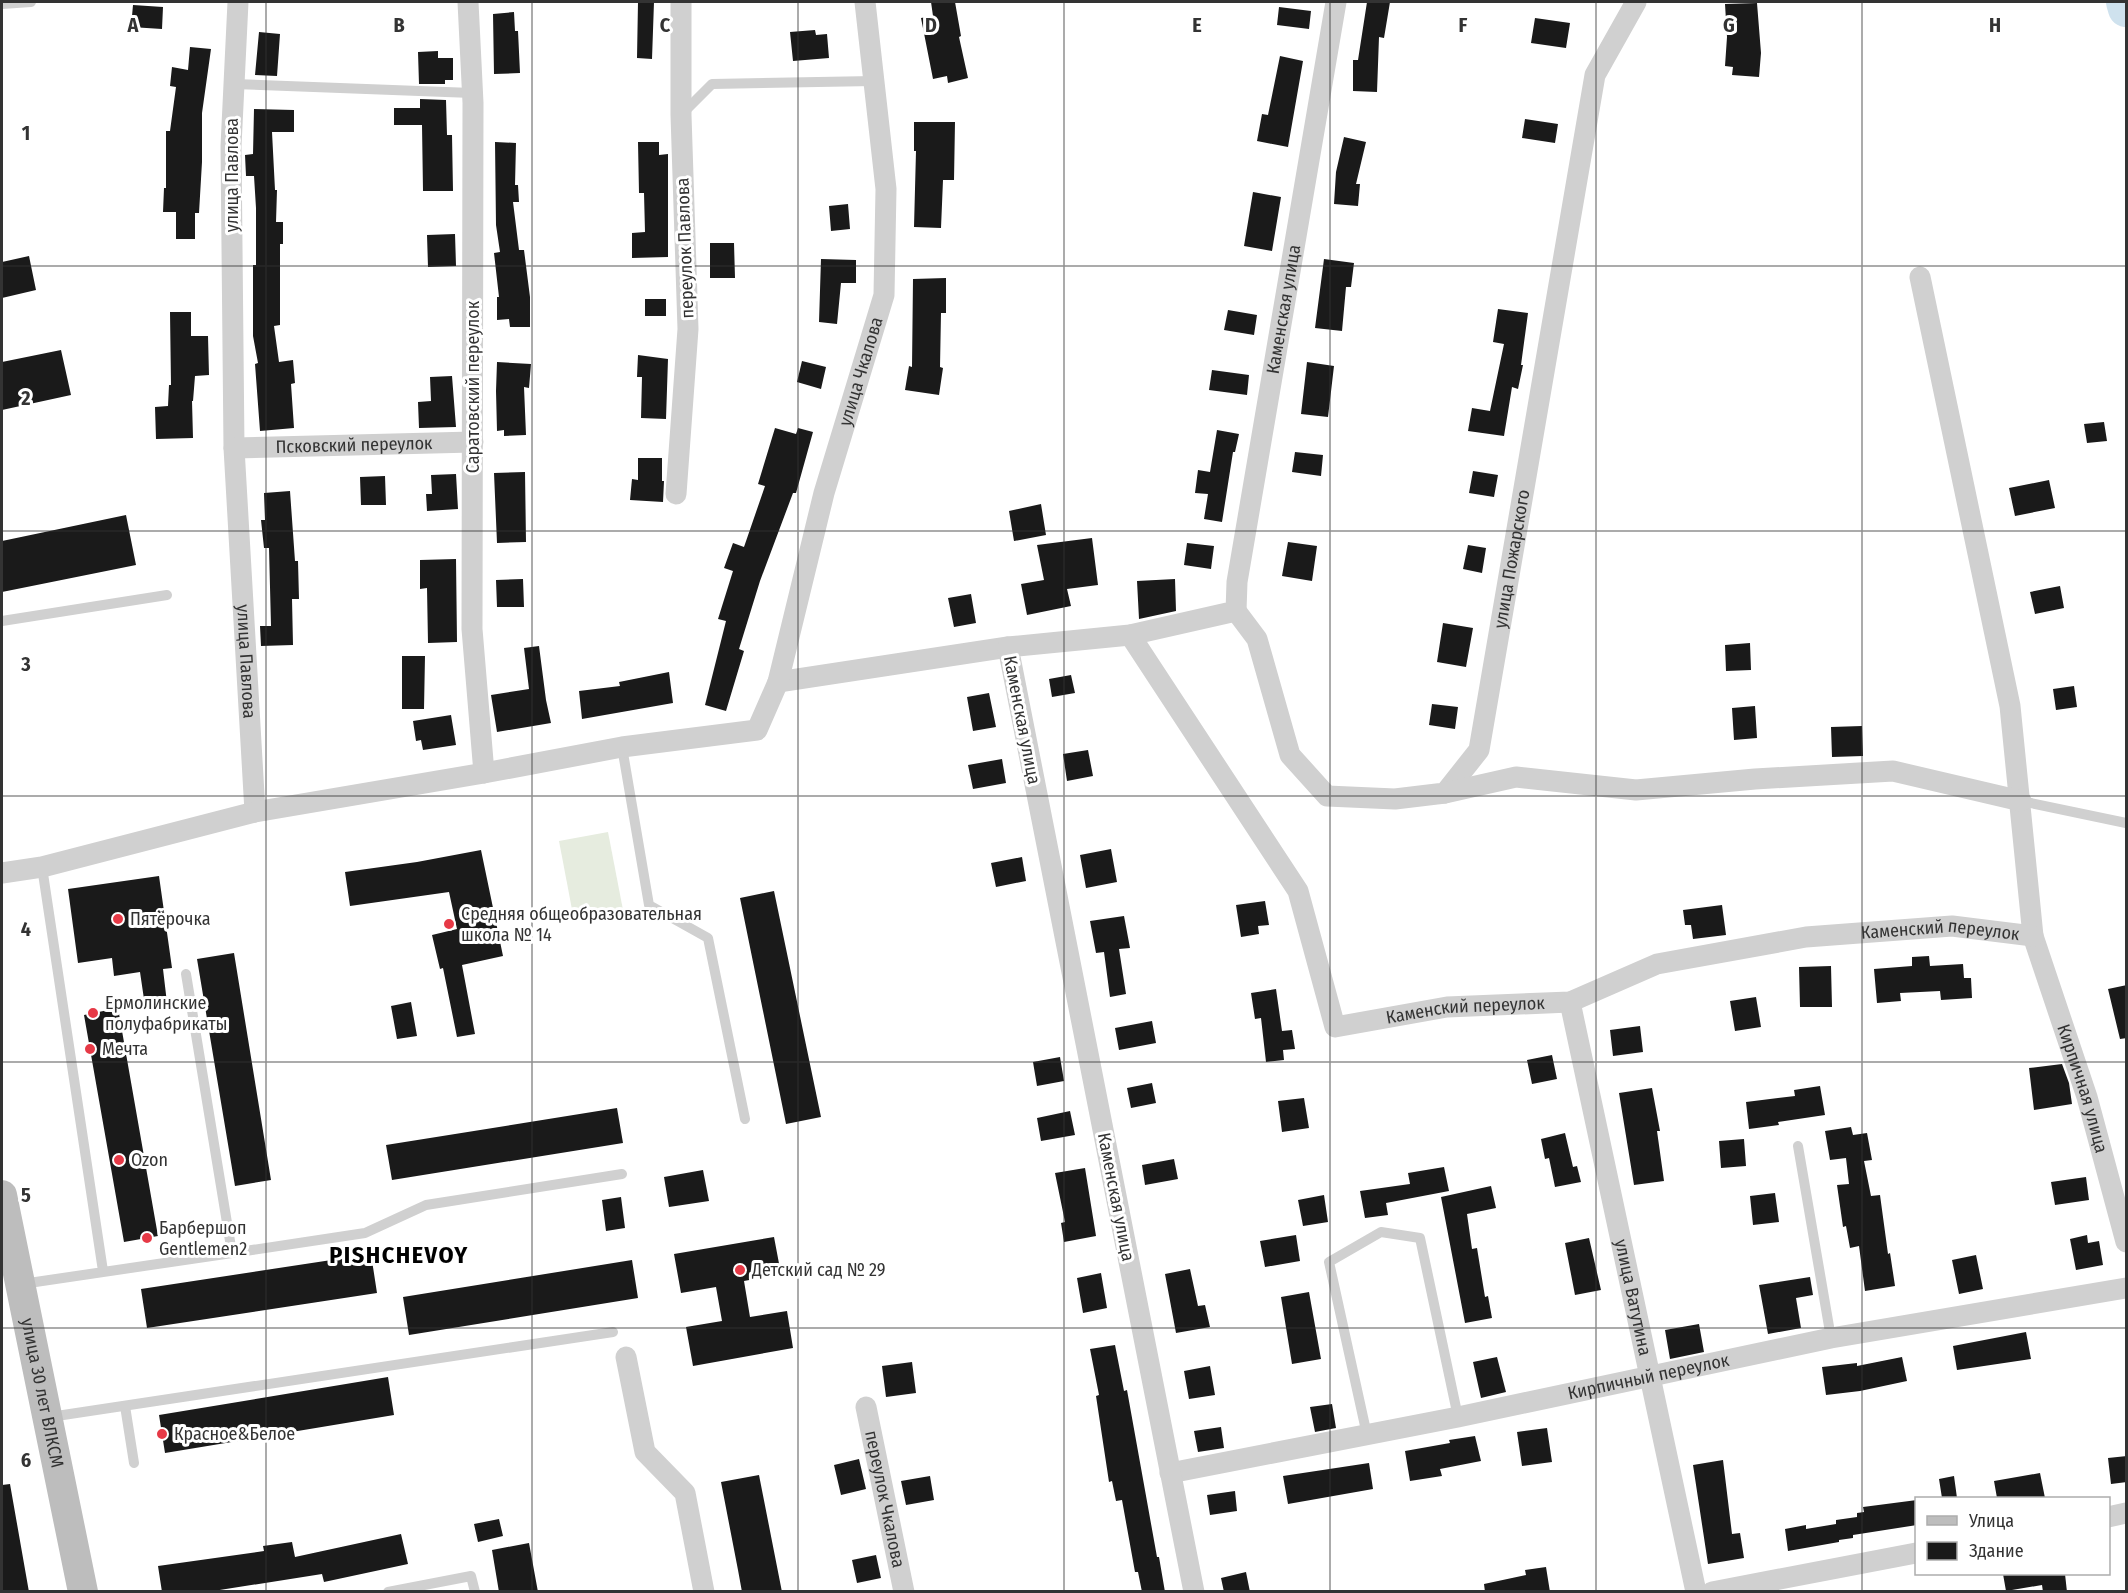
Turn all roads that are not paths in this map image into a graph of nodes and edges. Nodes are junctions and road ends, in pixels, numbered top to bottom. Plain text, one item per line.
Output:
1 (31, 2) edge
2 (238, 2) edge
3 (468, 2) edge
4 (681, 2) edge
5 (865, 2) edge
6 (1336, 2) edge
7 (1636, 2) edge
8 (2, 4) edge
9 (874, 81) junction
10 (234, 84) junction
11 (472, 93) junction
12 (681, 115) junction
13 (1920, 277) dead end
14 (473, 442) junction
15 (234, 448) junction
16 (676, 494) dead end
17 (167, 595) dead end
18 (1236, 611) junction
19 (2, 621) edge
20 (1130, 635) junction
21 (1008, 647) junction
22 (778, 682) junction
23 (622, 747) junction
24 (484, 773) junction
25 (1445, 793) junction
26 (2021, 801) junction
27 (255, 812) junction
28 (2127, 823) edge
29 (42, 867) junction
30 (2, 873) edge
31 (2033, 936) junction
32 (186, 974) dead end
33 (1570, 1002) junction
34 (745, 1119) dead end
35 (1798, 1146) dead end
36 (622, 1174) dead end
37 (2, 1195) edge
38 (2127, 1242) edge
39 (232, 1252) junction
40 (103, 1272) junction
41 (19, 1284) junction
42 (2127, 1287) edge
43 (613, 1332) dead end
44 (1831, 1338) junction
45 (626, 1357) dead end
46 (1649, 1378) junction
47 (125, 1406) junction
48 (866, 1407) dead end
49 (47, 1417) junction
50 (1458, 1417) junction
51 (1366, 1435) junction
52 (134, 1463) dead end
53 (1170, 1473) junction
54 (2127, 1513) edge
55 (2110, 1517) edge
56 (1915, 1553) edge
57 (83, 1592) edge
58 (388, 1592) edge
59 (475, 1592) edge
60 (704, 1592) edge
61 (904, 1592) edge
62 (1194, 1592) edge
63 (1696, 1592) edge
64 (1712, 1592) edge

1 - 8 lane
2 - 10 street, улица Павлова
3 - 11 street, Саратовский переулок
4 - 12 street, переулок Павлова
5 - 9 street, улица Чкалова
6 - 18 street, Каменская улица
7 - 25 street, улица Пожарского
9 - 12 lane
9 - 22 street, улица Чкалова
10 - 11 lane
10 - 15 street, улица Павлова
11 - 14 street, Саратовский переулок
12 - 16 street, переулок Павлова
13 - 26 street, Кирпичная улица
14 - 15 street, Псковский переулок
14 - 24 street, Саратовский переулок
15 - 27 street, улица Павлова
17 - 19 lane
18 - 20 street, Каменская улица
18 - 25 street
20 - 21 street, Каменская улица
20 - 33 street, Каменский переулок
21 - 22 street
21 - 53 street, Каменская улица
22 - 23 street, улица Чкалова
23 - 24 street
23 - 34 lane
24 - 27 street
25 - 26 street
26 - 28 lane
26 - 31 street, Кирпичная улица
27 - 29 street
29 - 30 street
29 - 40 lane
31 - 33 street, Каменский переулок
31 - 38 street, Кирпичная улица
32 - 39 lane
33 - 46 street, улица Ватутина
35 - 44 lane
36 - 39 lane
37 - 41 main road, улица 30 лет ВЛКСМ
39 - 40 lane
40 - 41 lane
41 - 49 main road, улица 30 лет ВЛКСМ
42 - 44 street, Кирпичный переулок
43 - 47 lane
44 - 46 street, Кирпичный переулок
45 - 60 street
46 - 50 street, Кирпичный переулок
46 - 63 street, улица Ватутина
47 - 49 lane
47 - 52 lane
48 - 61 street, переулок Чкалова
49 - 57 main road, улица 30 лет ВЛКСМ
50 - 51 street, Кирпичный переулок
50 - 51 lane
51 - 53 street, Кирпичный переулок
53 - 62 street, Каменская улица
54 - 55 street
56 - 64 street
58 - 59 lane

